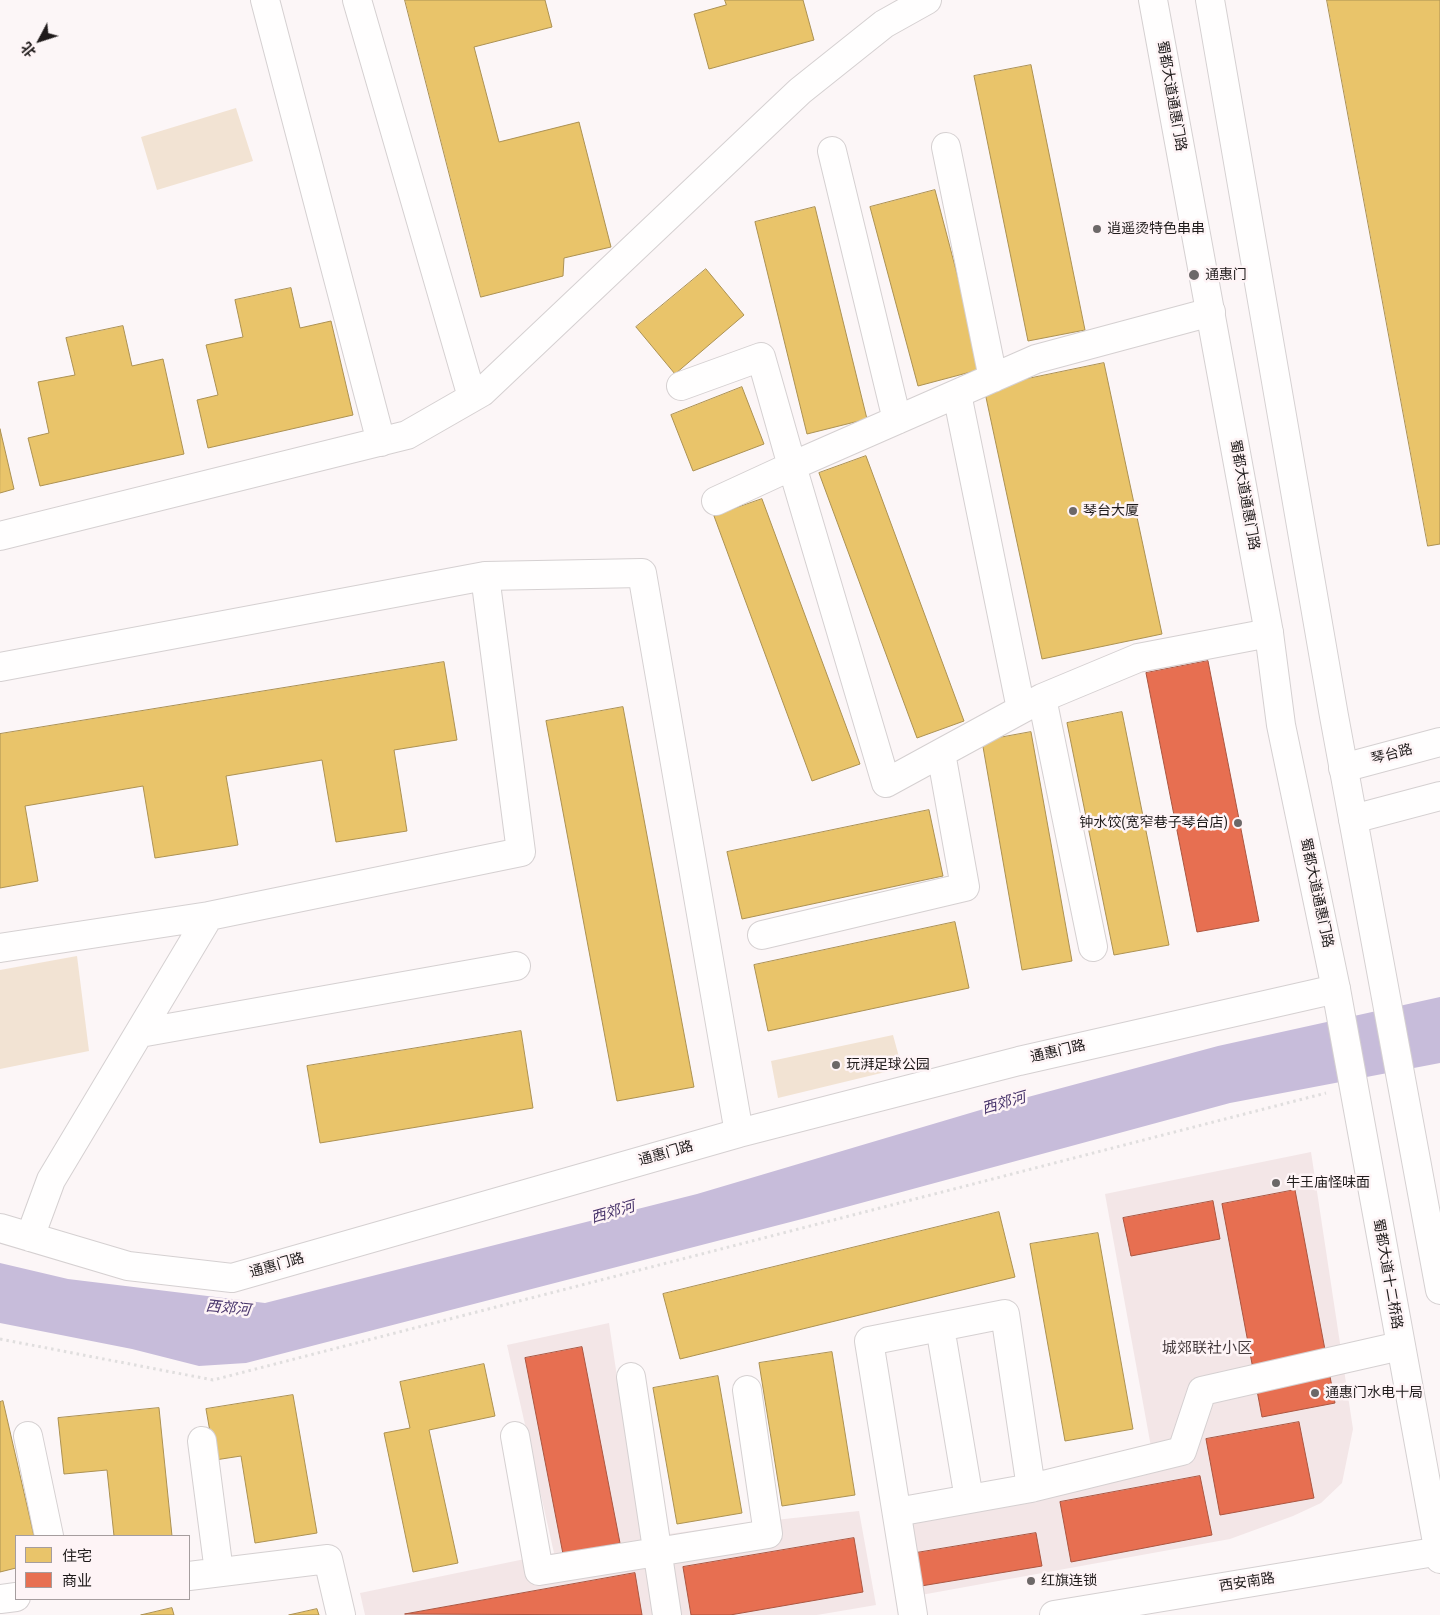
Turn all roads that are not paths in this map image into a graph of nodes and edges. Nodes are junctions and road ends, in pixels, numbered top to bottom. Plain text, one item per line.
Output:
1 (265, 0) edge
2 (357, 0) edge
3 (927, 0) edge
4 (1153, 0) edge
5 (1210, 0) edge
6 (946, 147) dead end
7 (832, 151) dead end
8 (1211, 312) junction
9 (993, 378) junction
10 (681, 386) dead end
11 (957, 394) junction
12 (472, 397) junction
13 (897, 420) junction
14 (381, 442) junction
15 (792, 466) junction
16 (716, 502) dead end
17 (0, 536) edge
18 (485, 576) junction
19 (1269, 633) junction
20 (0, 667) edge
21 (1032, 704) junction
22 (1440, 742) edge
23 (941, 753) junction
24 (1343, 768) junction
25 (1440, 796) edge
26 (1353, 819) junction
27 (209, 916) junction
28 (762, 936) dead end
29 (0, 948) edge
30 (1093, 948) dead end
31 (516, 966) dead end
32 (1336, 989) junction
33 (140, 1033) junction
34 (739, 1134) junction
35 (0, 1228) edge
36 (30, 1236) junction
37 (1440, 1290) edge
38 (940, 1327) junction
39 (1400, 1346) junction
40 (631, 1378) dead end
41 (747, 1390) dead end
42 (28, 1436) dead end
43 (514, 1436) dead end
44 (202, 1441) dead end
45 (1031, 1488) junction
46 (969, 1499) junction
47 (897, 1512) junction
48 (49, 1535) edge
49 (658, 1552) junction
50 (1439, 1554) edge
51 (220, 1572) junction
52 (190, 1576) edge
53 (15, 1597) edge
54 (0, 1599) edge
55 (1087, 1612) edge
56 (341, 1615) edge
57 (667, 1615) edge
58 (913, 1615) edge
59 (1054, 1615) edge

1 - 14 main road
2 - 12 main road
3 - 12 main road
4 - 8 main road, 蜀都大道通惠门路
5 - 24 main road
6 - 9 main road
7 - 13 main road
8 - 9 main road
8 - 19 main road, 蜀都大道通惠门路
9 - 11 main road
10 - 15 main road
11 - 13 main road
11 - 21 main road
12 - 14 main road
13 - 15 main road
14 - 17 main road
15 - 16 main road
15 - 23 main road
18 - 20 main road
18 - 27 main road
18 - 34 main road
19 - 21 main road
19 - 32 main road, 蜀都大道通惠门路
21 - 23 main road
21 - 30 main road
22 - 24 main road, 琴台路
23 - 28 main road
24 - 26 main road
25 - 26 main road
26 - 37 main road
27 - 29 main road
27 - 33 main road
31 - 33 main road
32 - 34 main road, 通惠门路
32 - 39 main road, 蜀都大道十二桥路
33 - 36 main road
34 - 36 main road, 通惠门路
35 - 36 main road, 通惠门路
38 - 45 main road
38 - 46 main road
38 - 47 main road
39 - 45 main road
39 - 50 main road, 蜀都大道十二桥路
40 - 49 main road
41 - 49 main road
42 - 48 main road
43 - 49 main road
44 - 51 main road
45 - 46 main road
46 - 47 main road
47 - 58 main road
49 - 57 main road
50 - 55 main road, 西安南路
51 - 52 main road
51 - 56 main road
53 - 54 main road
55 - 59 main road, 西安南路

